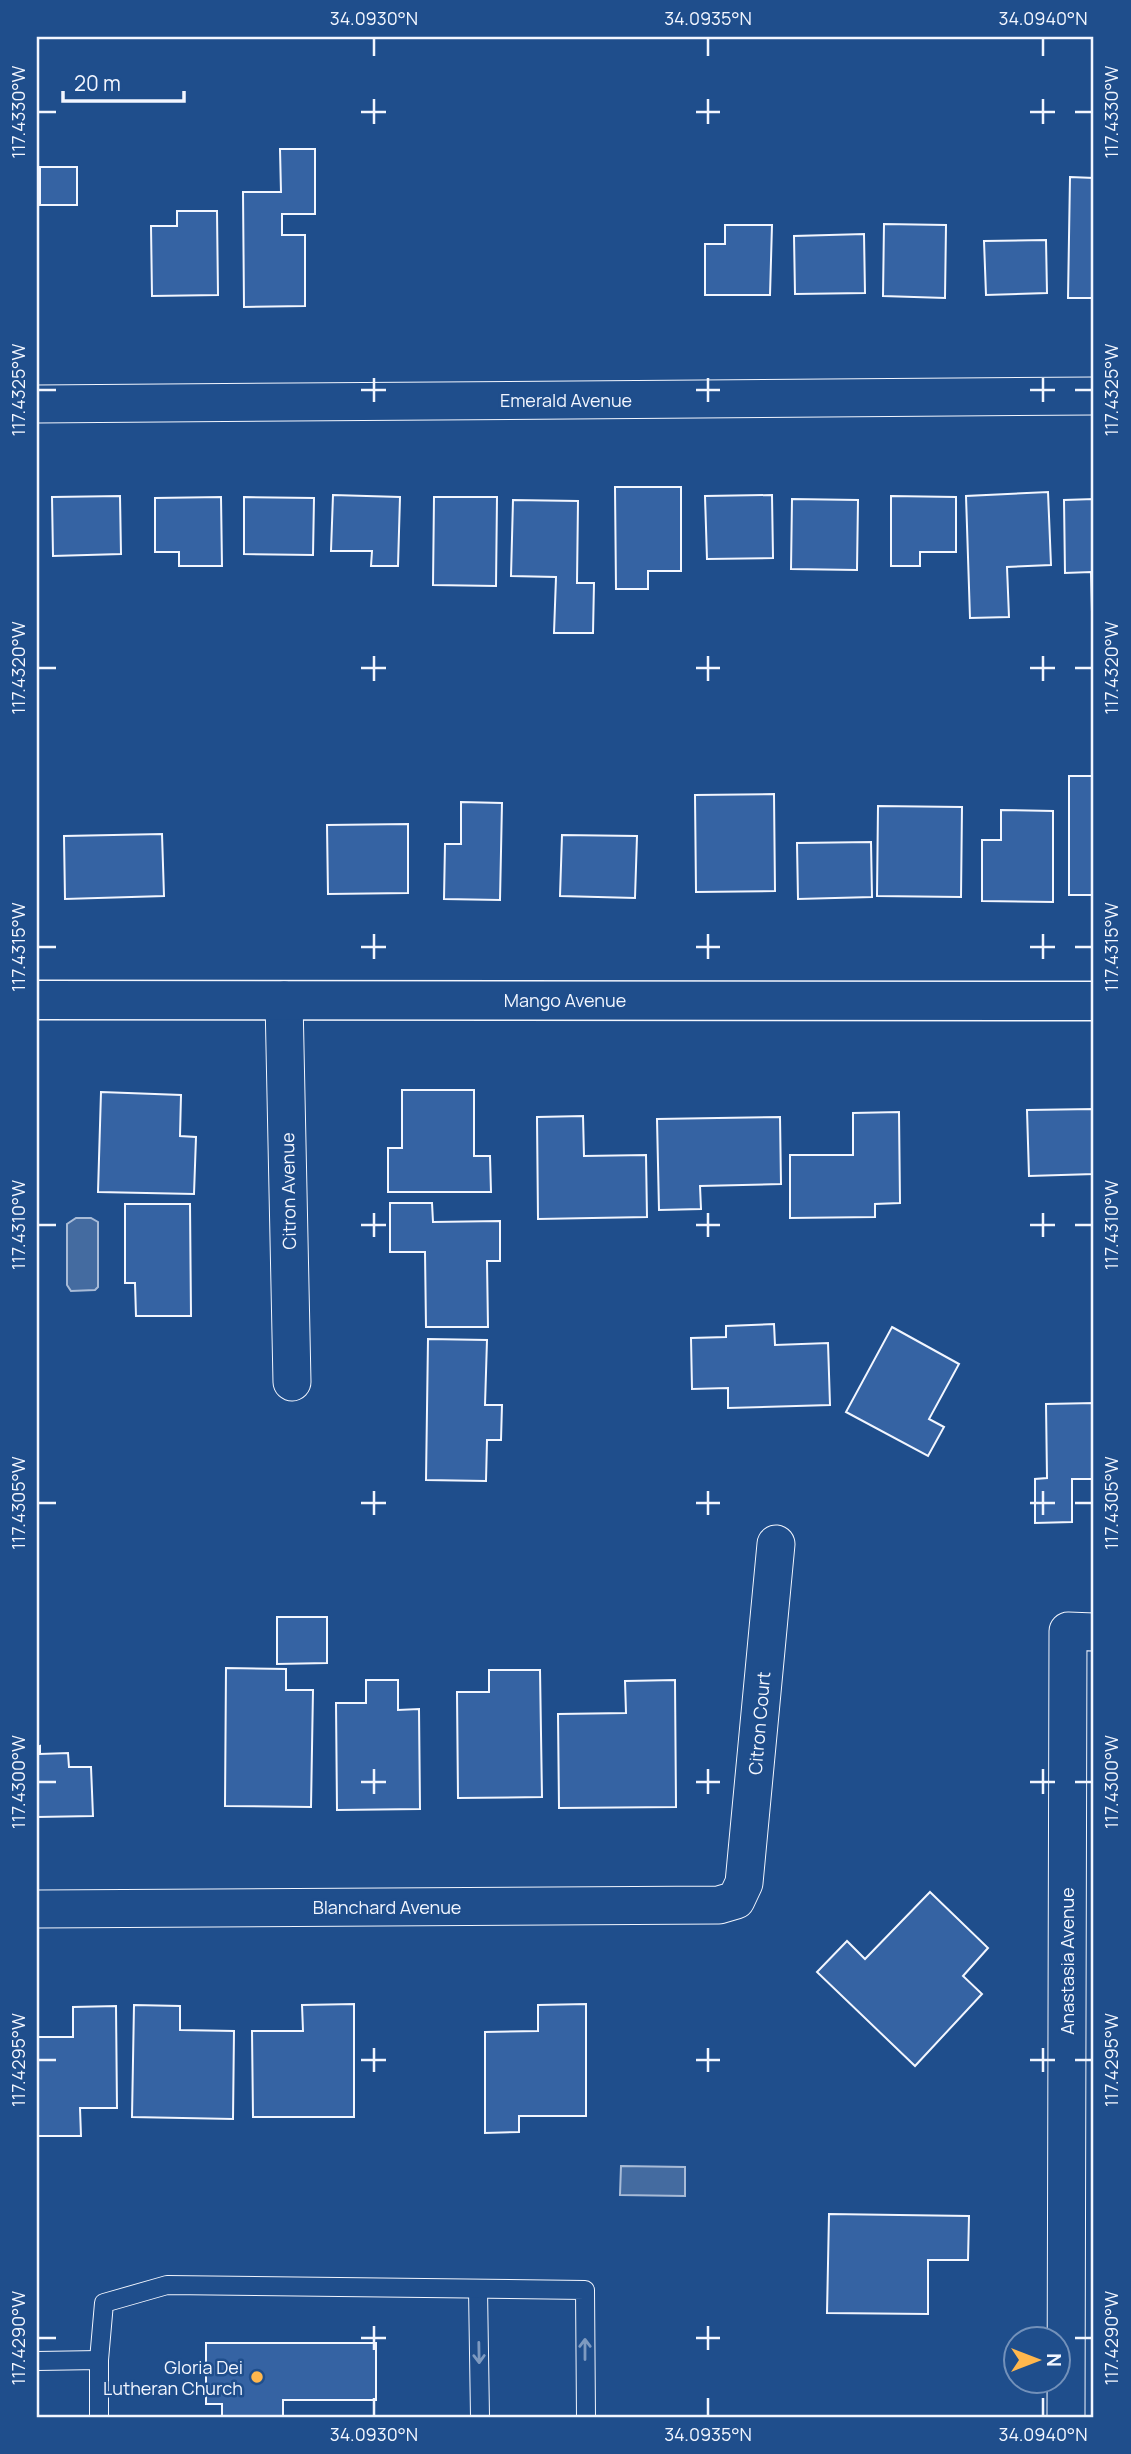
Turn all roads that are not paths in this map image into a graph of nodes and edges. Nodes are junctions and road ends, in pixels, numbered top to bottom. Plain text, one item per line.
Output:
1 (1094, 396) edge
2 (37, 404) edge
3 (37, 1000) edge
4 (284, 1000) junction
5 (1094, 1001) edge
6 (292, 1382) dead end
7 (776, 1544) dead end
8 (1081, 1631) edge
9 (736, 1900) joint
10 (37, 1909) edge
11 (478, 2289) junction
12 (99, 2360) junction
13 (37, 2361) edge
14 (99, 2417) edge
15 (480, 2417) edge
16 (586, 2417) edge
17 (1066, 2417) edge

1 - 2 street, Emerald Avenue
3 - 4 street, Mango Avenue
4 - 5 street, Mango Avenue
4 - 6 street, Citron Avenue
7 - 9 street, Citron Court
8 - 17 street, Anastasia Avenue
9 - 10 street, Blanchard Avenue
11 - 12 lane
11 -> 15 lane
16 -> 11 lane
12 - 13 lane
12 - 14 lane

